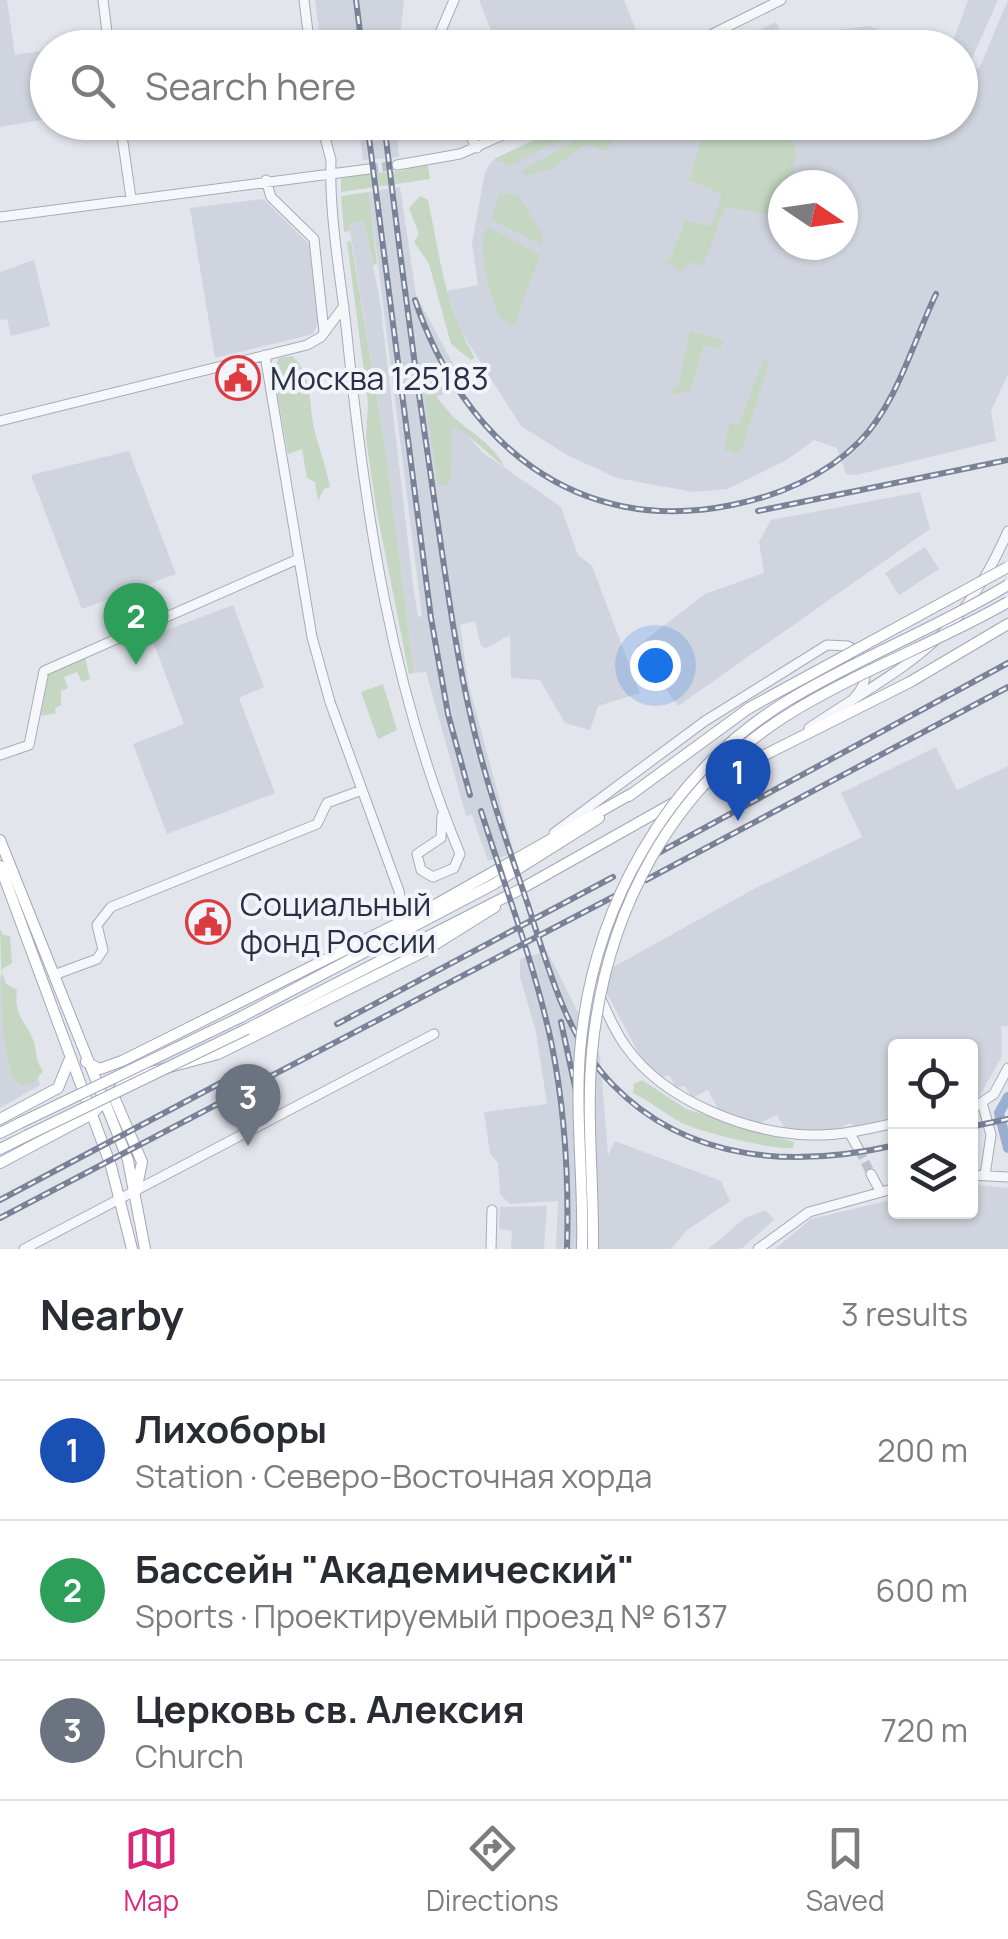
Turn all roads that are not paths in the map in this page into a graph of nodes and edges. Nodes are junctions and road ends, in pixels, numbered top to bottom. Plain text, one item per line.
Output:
1 (102, 0) edge
2 (304, 0) edge
3 (454, 0) edge
4 (782, 0) edge
5 (106, 30) edge
6 (308, 30) edge
7 (441, 30) edge
8 (721, 30) edge
9 (122, 140) edge
10 (324, 140) edge
11 (473, 140) edge
12 (494, 140) edge
13 (477, 148) junction
14 (397, 165) tunnel mouth
15 (369, 169) tunnel mouth
16 (330, 172) junction
17 (266, 180) junction
18 (130, 198) junction
19 (0, 217) edge
20 (344, 306) junction
21 (324, 332) junction
22 (265, 355) junction
23 (0, 421) edge
24 (1008, 531) edge
25 (298, 559) junction
26 (1008, 567) edge
27 (1008, 585) edge
28 (1008, 602) edge
29 (1008, 624) edge
30 (854, 698) junction
31 (792, 744) junction
32 (0, 756) edge
33 (362, 790) junction
34 (631, 794) junction
35 (442, 816) junction
36 (0, 840) edge
37 (526, 854) junction
38 (0, 866) edge
39 (519, 890) junction
40 (398, 891) junction
41 (433, 906) junction
42 (396, 925) junction
43 (54, 975) junction
44 (592, 979) dead end
45 (434, 1034) dead end
46 (70, 1056) junction
47 (86, 1062) junction
48 (1008, 1068) edge
49 (94, 1080) junction
50 (104, 1101) junction
51 (983, 1106) junction
52 (117, 1108) junction
53 (978, 1108) edge
54 (92, 1114) junction
55 (0, 1119) edge
56 (888, 1125) edge
57 (0, 1132) edge
58 (849, 1132) junction
59 (0, 1149) edge
60 (859, 1150) tunnel mouth
61 (142, 1162) junction
62 (0, 1163) edge
63 (169, 1171) junction
64 (871, 1174) tunnel mouth
65 (978, 1175) edge
66 (984, 1175) junction
67 (1008, 1177) edge
68 (888, 1190) edge
69 (136, 1191) junction
70 (880, 1191) junction
71 (122, 1199) junction
72 (492, 1210) dead end
73 (24, 1249) edge
74 (132, 1249) edge
75 (145, 1249) edge
76 (492, 1249) edge
77 (582, 1249) edge
78 (593, 1249) edge
79 (758, 1249) edge

1 - 5 street
2 - 6 street
3 - 7 street
4 - 8 street
9 - 18 street
10 - 16 street
11 - 13 street
12 - 13 street
13 - 14 street
15 - 16 street
16 - 17 street
16 - 20 street
17 - 18 street
17 - 21 street
18 - 19 street
20 - 21 street
20 - 35 street
21 - 22 street
22 - 23 street
22 - 25 street
24 - 30 street
25 - 32 street
25 - 33 street
26 - 34 main road, bridge
27 - 77 main road, bridge
28 - 78 main road, bridge
29 - 31 main road
30 - 31 street
30 - 37 street
31 - 39 main road
33 - 40 street
33 - 43 street
34 - 37 main road
34 - 57 main road, bridge
35 - 35 street
36 - 43 main road
37 - 41 main road
38 - 46 main road
39 - 52 main road
39 - 59 main road, bridge
40 - 41 street
40 - 42 street
41 - 42 main road
42 - 47 main road
43 - 47 main road
44 - 58 street
45 - 63 street
46 - 54 main road
46 - 55 main road
47 - 49 main road
48 - 51 street
49 - 50 main road
49 - 52 street
50 - 54 main road
50 - 69 main road
51 - 53 street
51 - 66 street
52 - 61 main road
54 - 62 main road
54 - 71 main road
56 - 58 street
58 - 60 street
61 - 63 street
61 - 69 main road
63 - 69 street
64 - 70 street
65 - 66 street
66 - 67 street
68 - 70 street
69 - 71 street
69 - 75 main road
70 - 79 street
71 - 73 street
71 - 74 main road
72 - 76 street

